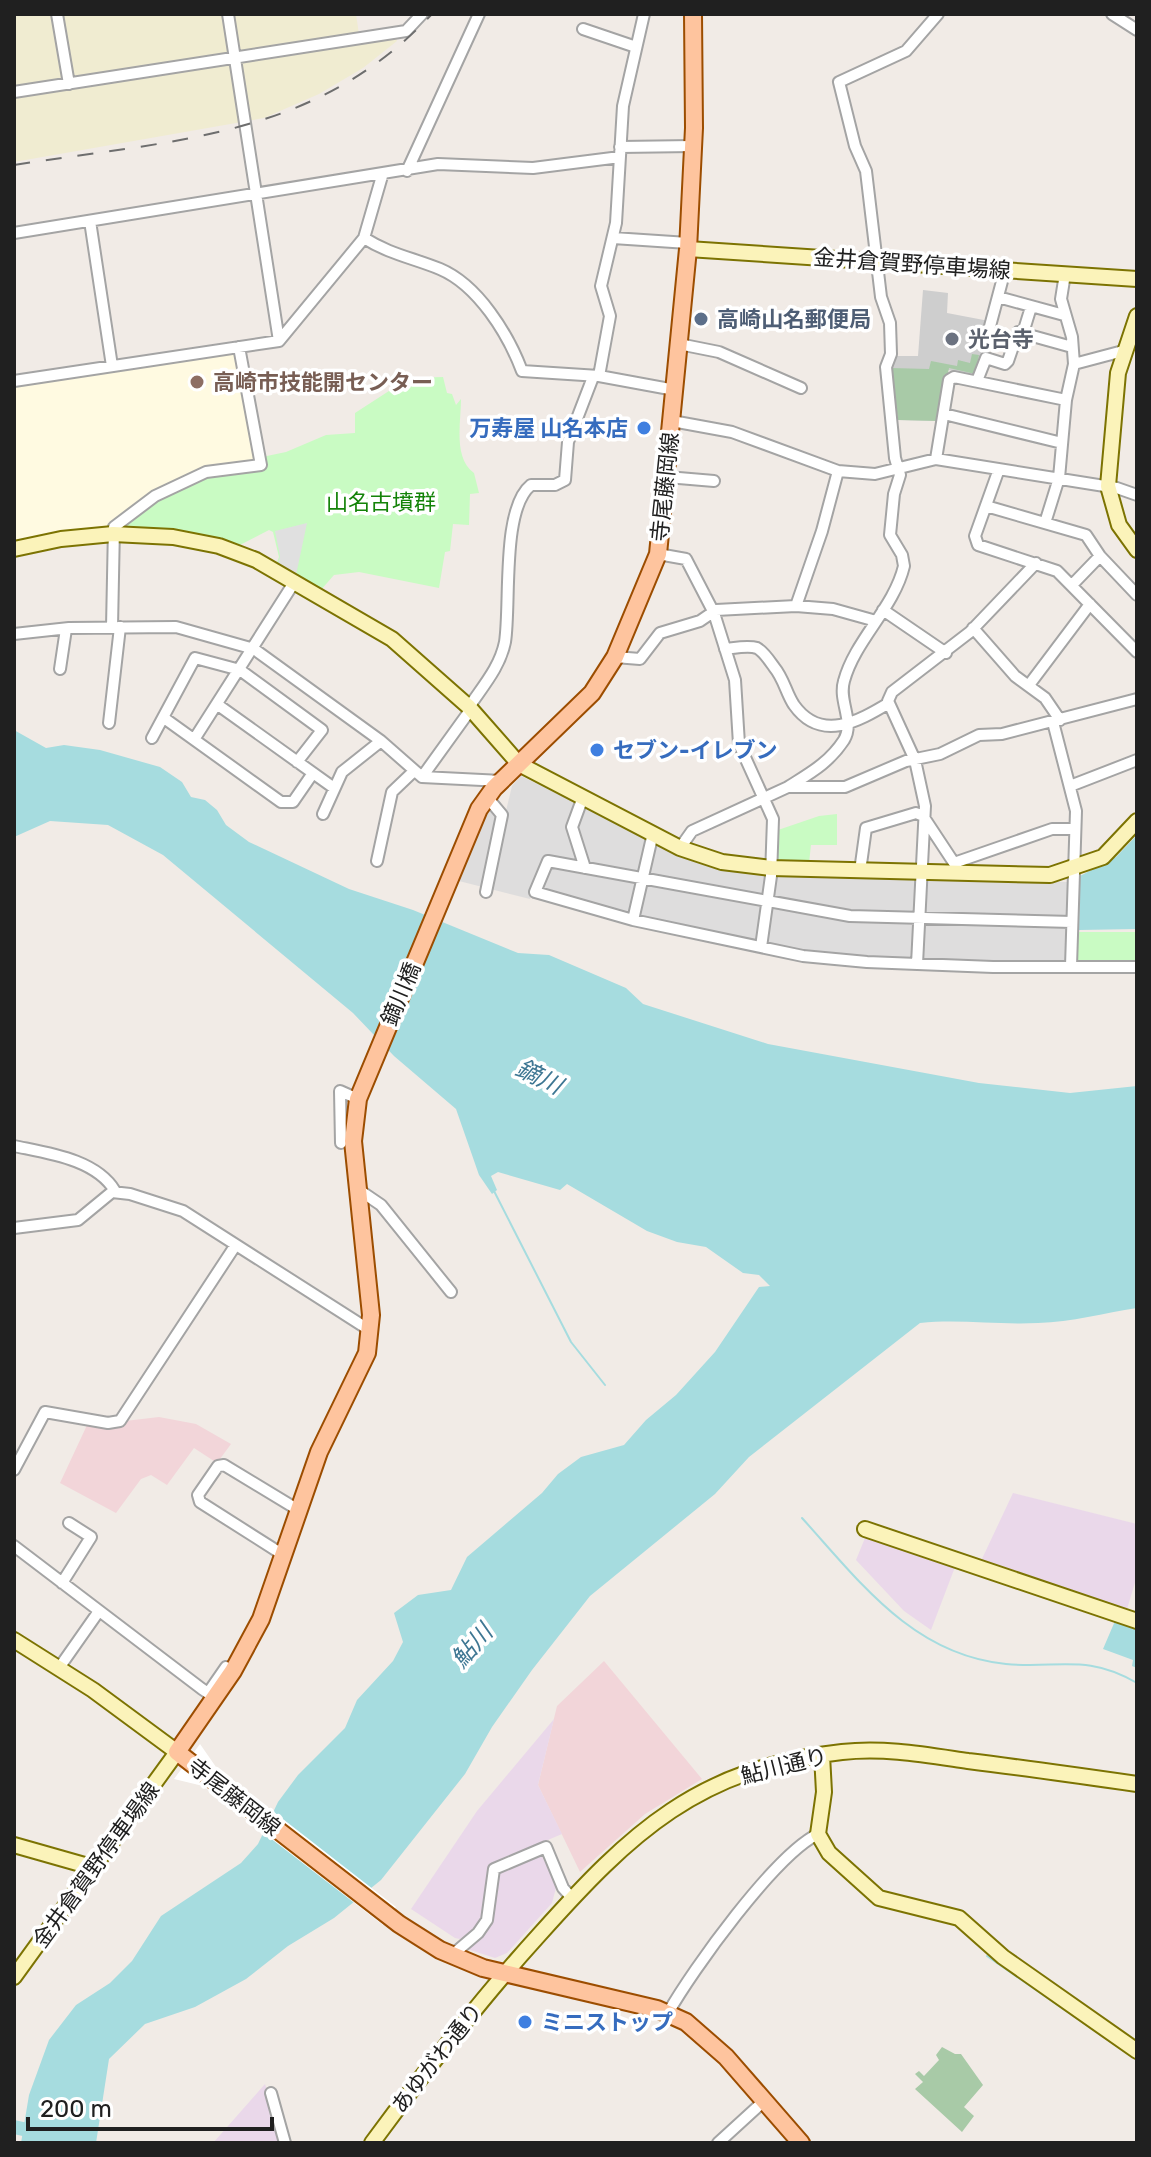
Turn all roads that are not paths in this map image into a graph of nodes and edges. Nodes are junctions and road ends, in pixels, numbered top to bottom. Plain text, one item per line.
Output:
1 (57, 14) edge
2 (228, 14) edge
3 (422, 14) edge
4 (479, 14) edge
5 (644, 14) edge
6 (693, 14) edge
7 (938, 14) edge
8 (1112, 14) edge
9 (583, 29) dead end
10 (1137, 30) edge
11 (636, 47) junction
12 (234, 58) junction
13 (69, 84) junction
14 (14, 92) edge
15 (693, 146) junction
16 (620, 152) junction
17 (407, 171) junction
18 (382, 176) junction
19 (254, 197) junction
20 (90, 221) junction
21 (14, 233) edge
22 (364, 238) junction
23 (613, 238) junction
24 (688, 246) junction
25 (877, 263) junction
26 (1005, 270) junction
27 (1065, 274) junction
28 (1137, 279) edge
29 (998, 297) junction
30 (1031, 307) junction
31 (1064, 315) junction
32 (1137, 316) edge
33 (989, 330) dead end
34 (1023, 333) junction
35 (279, 341) junction
36 (679, 344) junction
37 (239, 347) junction
38 (1072, 347) junction
39 (1123, 351) junction
40 (1074, 364) junction
41 (112, 366) junction
42 (596, 376) junction
43 (14, 381) edge
44 (977, 381) junction
45 (801, 388) dead end
46 (675, 390) junction
47 (1066, 400) junction
48 (944, 414) junction
49 (672, 421) junction
50 (1062, 443) junction
51 (936, 459) junction
52 (897, 466) junction
53 (999, 469) junction
54 (838, 471) junction
55 (667, 477) junction
56 (1059, 478) junction
57 (714, 481) dead end
58 (1108, 486) junction
59 (1137, 495) edge
60 (986, 506) junction
61 (1045, 523) junction
62 (113, 534) junction
63 (14, 549) edge
64 (1137, 550) edge
65 (658, 554) junction
66 (1100, 556) junction
67 (1036, 563) junction
68 (295, 581) junction
69 (1072, 585) junction
70 (1137, 595) edge
71 (1090, 604) junction
72 (796, 606) junction
73 (883, 610) junction
74 (714, 613) junction
75 (876, 621) junction
76 (116, 627) junction
77 (973, 628) junction
78 (66, 629) junction
79 (14, 634) edge
80 (254, 649) junction
81 (725, 649) junction
82 (1137, 652) edge
83 (946, 653) junction
84 (615, 657) junction
85 (60, 669) dead end
86 (240, 670) junction
87 (1029, 685) junction
88 (1137, 699) edge
89 (889, 703) junction
90 (218, 705) junction
91 (470, 708) junction
92 (164, 718) junction
93 (1056, 721) junction
94 (109, 723) dead end
95 (849, 725) junction
96 (152, 738) dead end
97 (195, 738) junction
98 (381, 741) junction
99 (915, 760) junction
100 (1137, 760) edge
101 (297, 762) junction
102 (519, 764) junction
103 (313, 773) junction
104 (418, 774) junction
105 (502, 781) junction
106 (1070, 786) junction
107 (788, 787) junction
108 (334, 788) junction
109 (763, 796) junction
110 (487, 797) junction
111 (583, 797) junction
112 (323, 814) dead end
113 (923, 816) junction
114 (1137, 821) edge
115 (1075, 829) junction
116 (653, 833) junction
117 (680, 848) junction
118 (377, 861) dead end
119 (585, 868) junction
120 (771, 868) junction
121 (1074, 869) junction
122 (860, 871) junction
123 (920, 873) junction
124 (643, 880) junction
125 (443, 892) joint
126 (486, 892) dead end
127 (767, 901) junction
128 (919, 918) junction
129 (633, 920) junction
130 (1072, 922) junction
131 (761, 947) junction
132 (917, 964) junction
133 (1071, 966) junction
134 (1137, 967) edge
135 (358, 1097) junction
136 (341, 1143) dead end
137 (14, 1146) edge
138 (359, 1190) junction
139 (115, 1191) junction
140 (14, 1228) edge
141 (235, 1246) junction
142 (451, 1292) dead end
143 (371, 1331) junction
144 (14, 1469) edge
145 (300, 1511) junction
146 (69, 1523) dead end
147 (865, 1529) dead end
148 (14, 1546) edge
149 (285, 1556) junction
150 (62, 1583) junction
151 (265, 1609) junction
152 (99, 1611) junction
153 (1137, 1621) edge
154 (14, 1640) edge
155 (59, 1668) junction
156 (822, 1755) junction
157 (182, 1756) junction
158 (1137, 1784) edge
159 (818, 1834) junction
160 (14, 1845) edge
161 (95, 1868) junction
162 (572, 1898) junction
163 (451, 1956) junction
164 (503, 1974) junction
165 (14, 1977) edge
166 (668, 2013) junction
167 (1137, 2051) edge
168 (271, 2093) dead end
169 (764, 2101) junction
170 (285, 2143) edge
171 (372, 2143) edge
172 (718, 2143) edge
173 (801, 2143) edge

1 - 13 street
2 - 12 street
3 - 12 street
4 - 17 street
5 - 11 street
6 - 15 main road, 寺尾藤岡線
7 - 25 street
8 - 10 street
9 - 11 street
11 - 16 street
12 - 13 street
12 - 19 street
13 - 14 street
15 - 16 street
15 - 24 main road, 寺尾藤岡線
16 - 17 street
16 - 23 street
17 - 18 street
18 - 19 street
18 - 22 street
19 - 20 street
19 - 35 street
20 - 21 street
20 - 41 street
22 - 35 street
22 - 42 street
23 - 24 street
23 - 42 street
24 - 25 street, 金井倉賀野停車場線
24 - 36 main road, 寺尾藤岡線
25 - 26 street, 金井倉賀野停車場線
25 - 52 street
26 - 27 street, 金井倉賀野停車場線
26 - 29 street
27 - 28 street, 金井倉賀野停車場線
27 - 31 street
29 - 30 street
29 - 33 street
30 - 31 street
30 - 34 street
31 - 38 street
32 - 39 street
34 - 38 street
34 - 44 street
35 - 37 street
36 - 45 street
36 - 46 main road, 寺尾藤岡線
37 - 41 street
37 - 62 street
38 - 40 street
39 - 40 street
39 - 58 street
40 - 47 street
41 - 43 street
42 - 46 street
42 - 91 street
44 - 47 street
44 - 48 street
46 - 49 main road, 寺尾藤岡線
47 - 50 street
48 - 50 street
48 - 51 street
49 - 54 street
49 - 55 main road, 寺尾藤岡線
50 - 56 street
51 - 52 street
51 - 53 street
52 - 54 street
52 - 73 street
53 - 56 street
53 - 60 street
54 - 72 street
55 - 57 street
55 - 65 main road, 寺尾藤岡線
56 - 58 street
56 - 61 street
58 - 59 street
58 - 64 street
60 - 61 street
60 - 67 street
61 - 66 street
62 - 63 street
62 - 68 street
62 - 76 street
65 - 74 street
65 - 84 main road, 寺尾藤岡線
66 - 69 street
66 - 70 street
67 - 69 street
67 - 77 street
68 - 80 street
68 - 91 street
69 - 71 street
71 - 82 street
71 - 87 street
72 - 74 street
72 - 75 street
73 - 75 street
73 - 83 street
74 - 81 street
74 - 84 street
75 - 95 street
76 - 78 street
76 - 80 street
76 - 94 street
77 - 83 street
77 - 87 street
78 - 79 street
78 - 85 street
80 - 86 street
80 - 98 street
81 - 95 street
81 - 109 street
83 - 89 street
84 - 102 main road, 寺尾藤岡線
86 - 90 street
86 - 92 street
86 - 101 street
87 - 93 street
88 - 93 street
89 - 95 street
89 - 99 street
90 - 97 street
90 - 101 street
91 - 102 street
91 - 104 street
92 - 96 street
92 - 97 street
93 - 99 street
93 - 106 street
95 - 107 street
97 - 103 street
98 - 104 street
98 - 108 street
99 - 107 street
99 - 113 street
100 - 106 street
101 - 103 street
102 - 105 main road, 寺尾藤岡線
102 - 111 street
103 - 108 street
104 - 105 street
104 - 118 street
105 - 110 main road, 寺尾藤岡線
106 - 115 street
107 - 109 street
108 - 112 street
109 - 117 street
109 - 120 street
110 - 125 main road, 寺尾藤岡線
110 - 126 street
111 - 116 street
111 - 119 street
113 - 115 street
113 - 122 street
113 - 123 street
114 - 121 street
115 - 121 street
116 - 117 street
116 - 124 street
117 - 120 street
119 - 124 street
119 - 129 street
120 - 122 street
120 - 127 street
121 - 123 street
121 - 130 street
122 - 123 street
123 - 128 street
124 - 127 street
124 - 129 street
125 - 135 main road, 鏑川橋
127 - 128 street
127 - 131 street
128 - 130 street
128 - 132 street
129 - 131 street
130 - 133 street
131 - 132 street
132 - 133 street
133 - 134 street
135 - 136 street
135 - 138 main road, 寺尾藤岡線
137 - 139 street
138 - 142 street
138 - 143 main road, 寺尾藤岡線
139 - 140 street
139 - 141 street
141 - 143 street
141 - 144 street
143 - 145 main road, 寺尾藤岡線
145 - 149 main road, 寺尾藤岡線
145 - 149 street
146 - 150 street
147 - 153 street
148 - 150 street
149 - 151 main road, 寺尾藤岡線
150 - 152 street
151 - 152 street
151 - 157 main road, 寺尾藤岡線
152 - 155 street
154 - 155 street
155 - 157 street
156 - 158 street, 鮎川通り
156 - 159 street
156 - 162 street, 鮎川通り
157 - 161 street, 金井倉賀野停車場線
157 - 163 main road, 寺尾藤岡線
159 - 166 street
159 - 167 street
160 - 161 street
161 - 165 street, 金井倉賀野停車場線
162 - 163 street
162 - 164 street, 鮎川通り
163 - 164 main road, 寺尾藤岡線
164 - 166 main road, 寺尾藤岡線
164 - 171 street, あゆがわ通り
166 - 169 main road, 寺尾藤岡線
168 - 170 street
169 - 172 street
169 - 173 main road, 寺尾藤岡線

